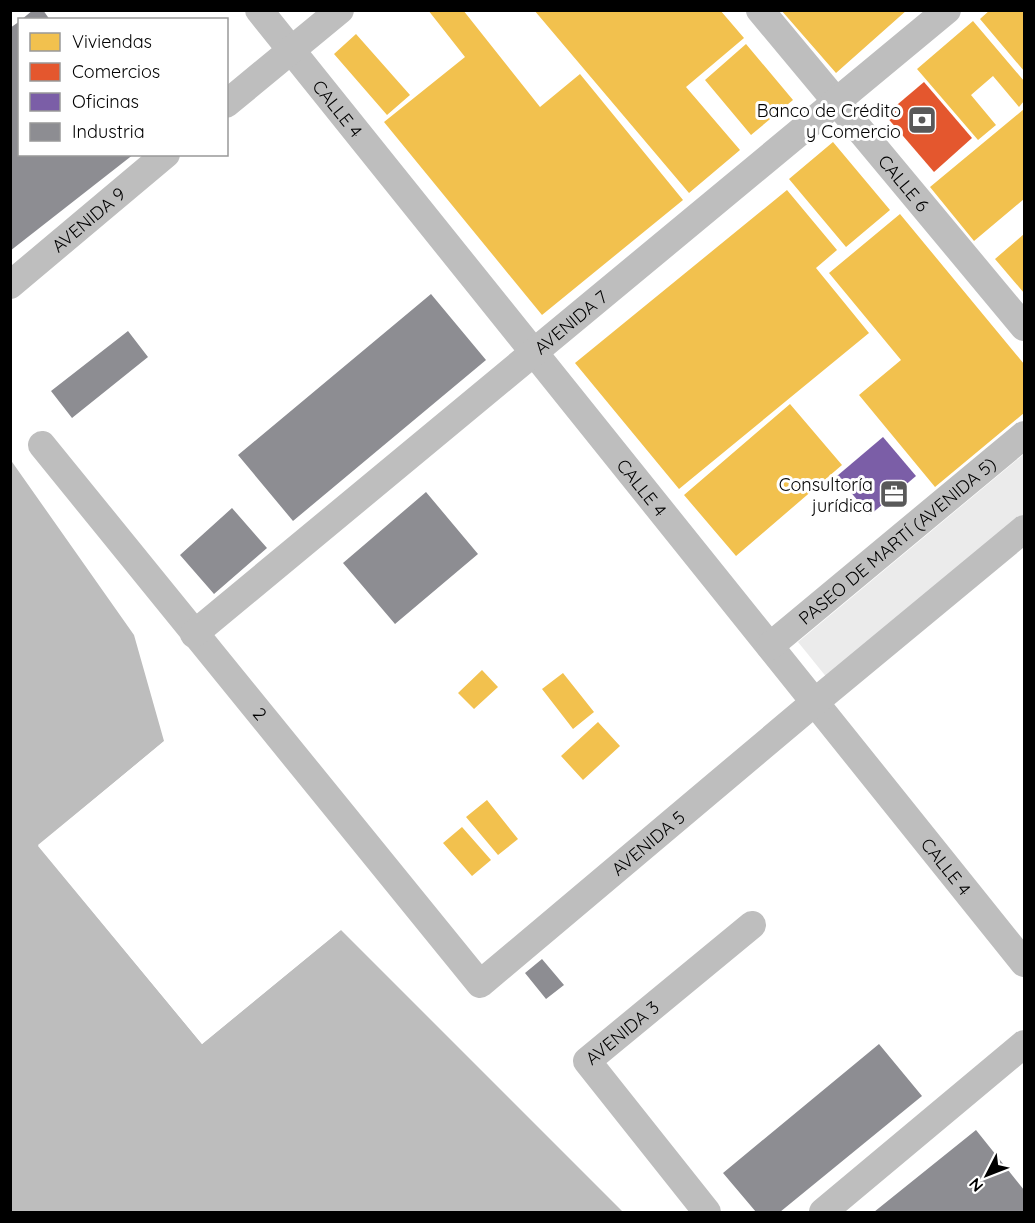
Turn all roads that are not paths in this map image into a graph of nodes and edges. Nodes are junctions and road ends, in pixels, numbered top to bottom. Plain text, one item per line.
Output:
1 (260, 10) edge
2 (339, 10) edge
3 (760, 10) edge
4 (947, 10) edge
5 (291, 49) junction
6 (228, 102) edge
7 (836, 102) junction
8 (164, 156) edge
9 (10, 285) edge
10 (1024, 327) edge
11 (534, 352) junction
12 (1024, 435) edge
13 (42, 445) dead end
14 (1024, 529) edge
15 (195, 634) junction
16 (770, 646) junction
17 (815, 702) junction
18 (752, 925) dead end
19 (1024, 963) edge
20 (480, 984) joint
21 (1024, 1044) edge
22 (706, 1212) edge
23 (823, 1212) edge

1 - 5 street, CALLE 4
2 - 5 street
3 - 7 street, CALLE 6
4 - 7 street, AVENIDA 7
5 - 6 street
5 - 11 street, CALLE 4
7 - 10 street, CALLE 6
7 - 11 street, AVENIDA 7
8 - 9 street, AVENIDA 9
11 - 15 street, AVENIDA 7
11 - 16 street, CALLE 4
12 - 16 street, PASEO DE MARTÍ (AVENIDA 5)
13 - 15 street, 2
14 - 17 street
15 - 20 street, 2
16 - 17 street, CALLE 4
17 - 19 street, CALLE 4
17 - 20 street, AVENIDA 5
18 - 22 street, AVENIDA 3
21 - 23 street

